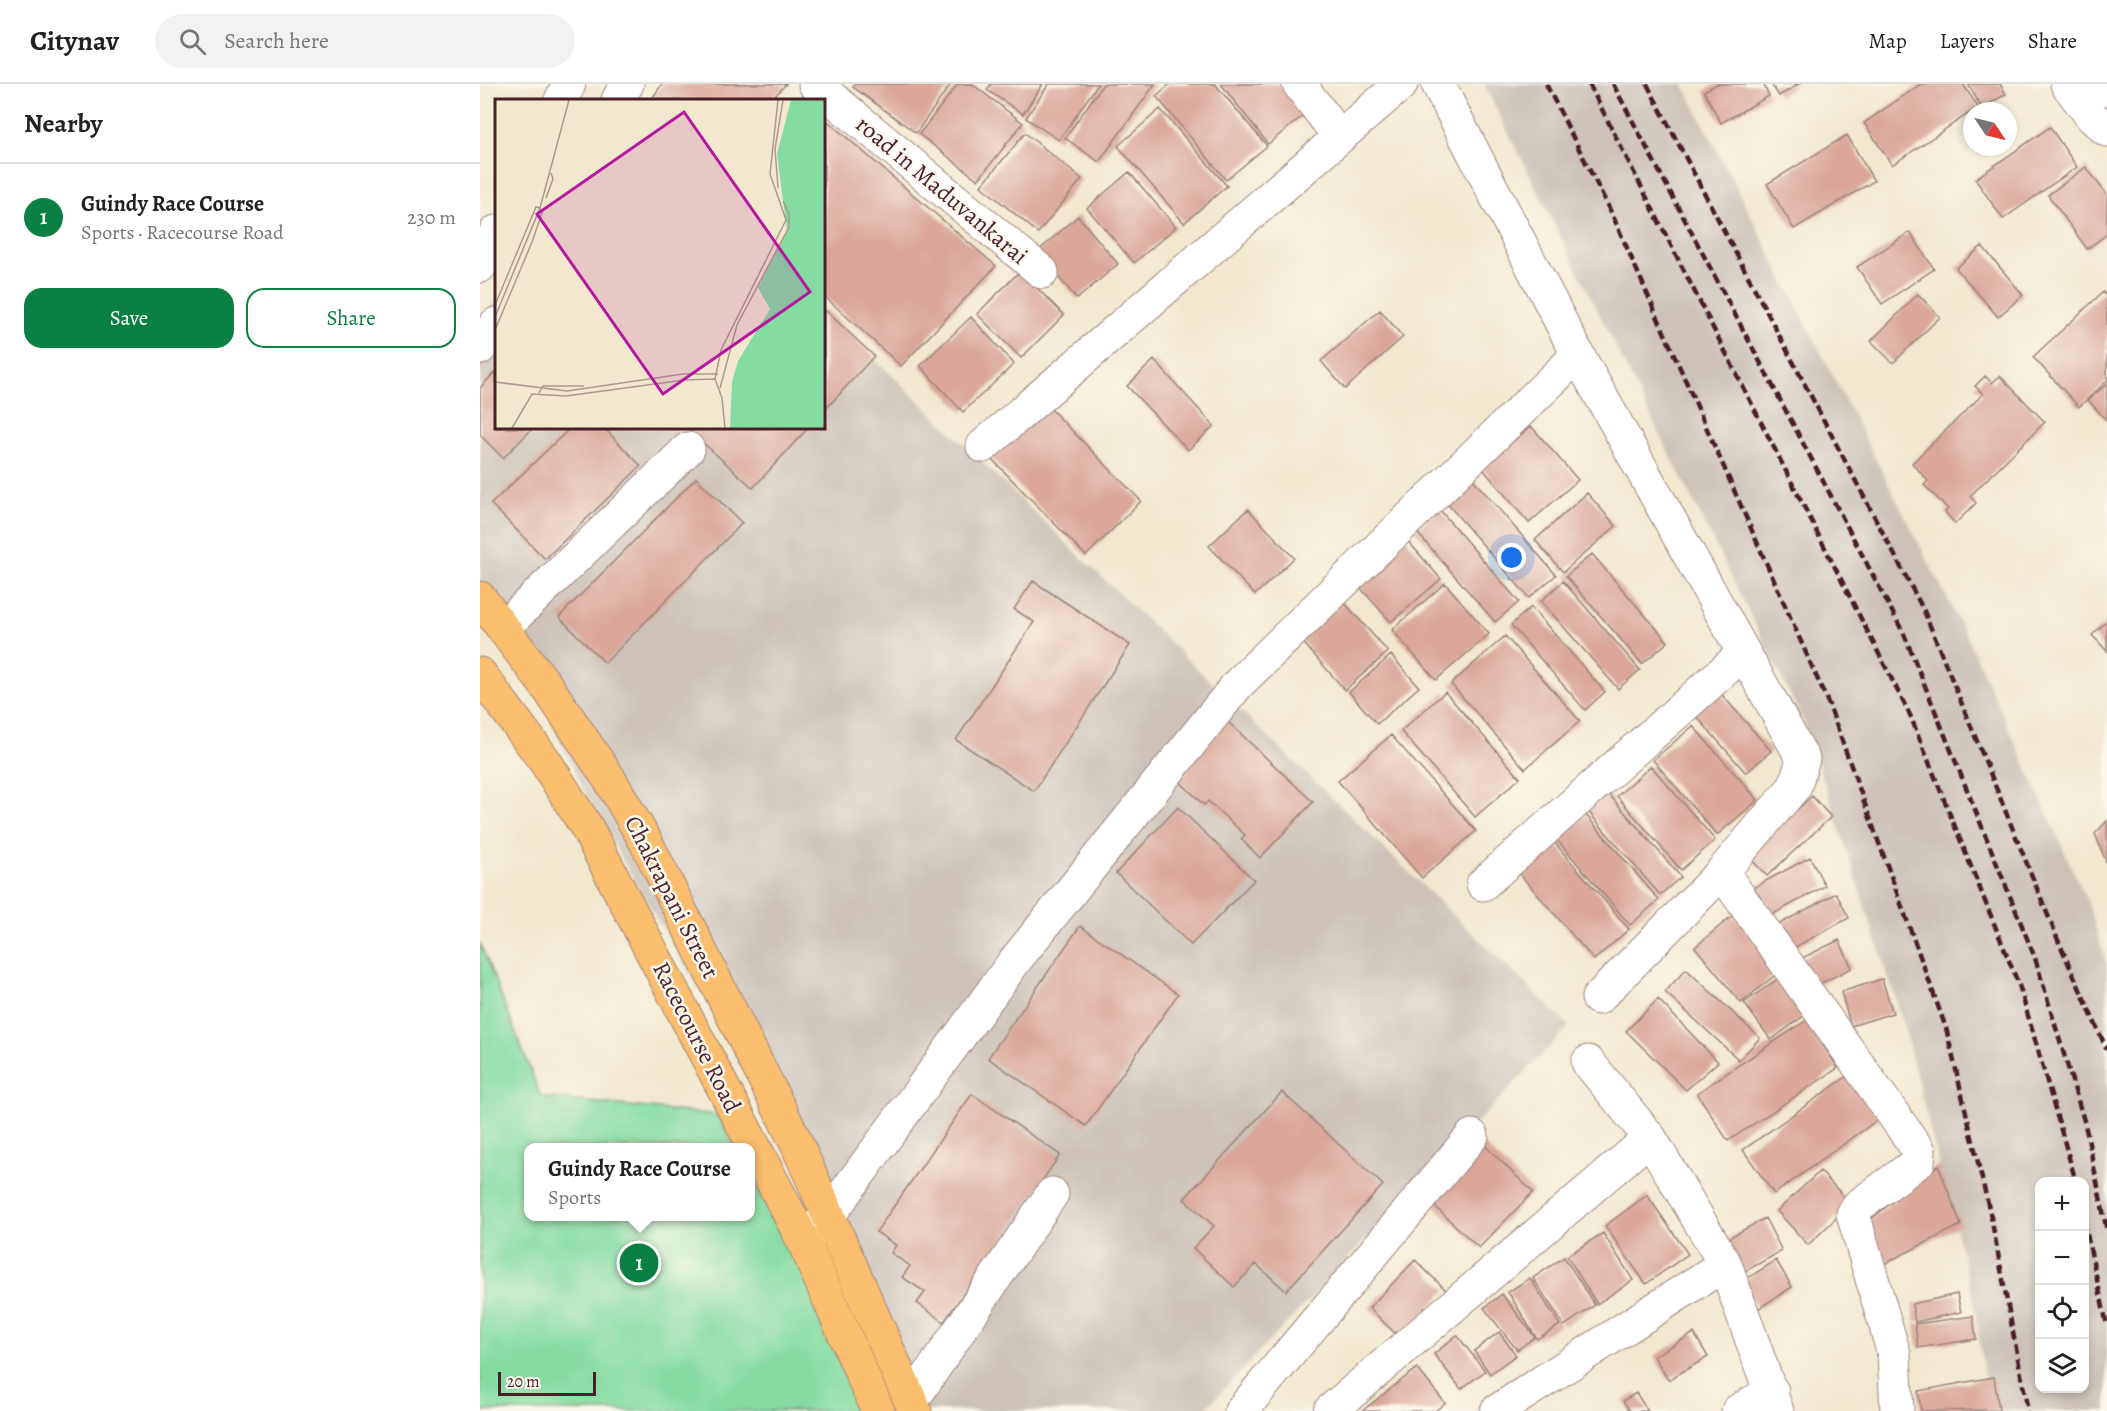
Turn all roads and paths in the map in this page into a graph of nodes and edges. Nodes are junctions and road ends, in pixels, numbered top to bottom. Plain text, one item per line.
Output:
1 (569, 84) edge
2 (610, 84) edge
3 (627, 84) edge
4 (815, 84) edge
5 (1299, 84) edge
6 (1401, 84) edge
7 (1438, 84) edge
8 (2067, 84) edge
9 (2104, 84) edge
10 (2107, 88) edge
11 (562, 99) edge
12 (602, 99) edge
13 (619, 99) edge
14 (2105, 129) edge
15 (1339, 136) junction
16 (495, 234) edge
17 (495, 252) edge
18 (480, 268) edge
19 (1042, 272) dead end
20 (495, 326) edge
21 (480, 348) edge
22 (1578, 355) junction
23 (983, 446) dead end
24 (687, 449) dead end
25 (480, 598) edge
26 (504, 627) junction
27 (1744, 653) junction
28 (480, 674) edge
29 (1722, 872) junction
30 (1483, 884) dead end
31 (1598, 998) dead end
32 (1588, 1062) dead end
33 (1472, 1136) dead end
34 (1650, 1138) junction
35 (752, 1143) edge
36 (755, 1148) edge
37 (1052, 1194) dead end
38 (829, 1215) junction
39 (803, 1240) junction
40 (1725, 1264) junction
41 (1775, 1401) edge
42 (913, 1406) edge
43 (1336, 1408) edge
44 (878, 1411) edge
45 (1241, 1411) edge
46 (1497, 1411) edge
47 (1738, 1411) edge
48 (1897, 1411) edge

1 - 11 street
2 - 12 street
3 - 13 street
4 - 19 street, road in Maduvankarai
5 - 15 street
6 - 15 street
7 - 22 street
8 - 14 street
9 - 10 street
15 - 23 street
16 - 18 street
17 - 18 street
20 - 21 street
22 - 27 street
22 - 38 street
24 - 26 street
25 - 26 main road, Chakrapani Street
26 - 38 main road, Chakrapani Street
27 - 29 street
27 - 30 street
28 - 35 main road, Racecourse Road
29 - 31 street
29 - 48 street
32 - 34 street
33 - 45 street
34 - 40 street
34 - 43 street
36 - 39 main road, Racecourse Road
37 - 42 street
38 - 39 street
38 - 42 main road
39 - 44 main road, Racecourse Road
40 - 41 street
40 - 46 street
41 - 47 street

